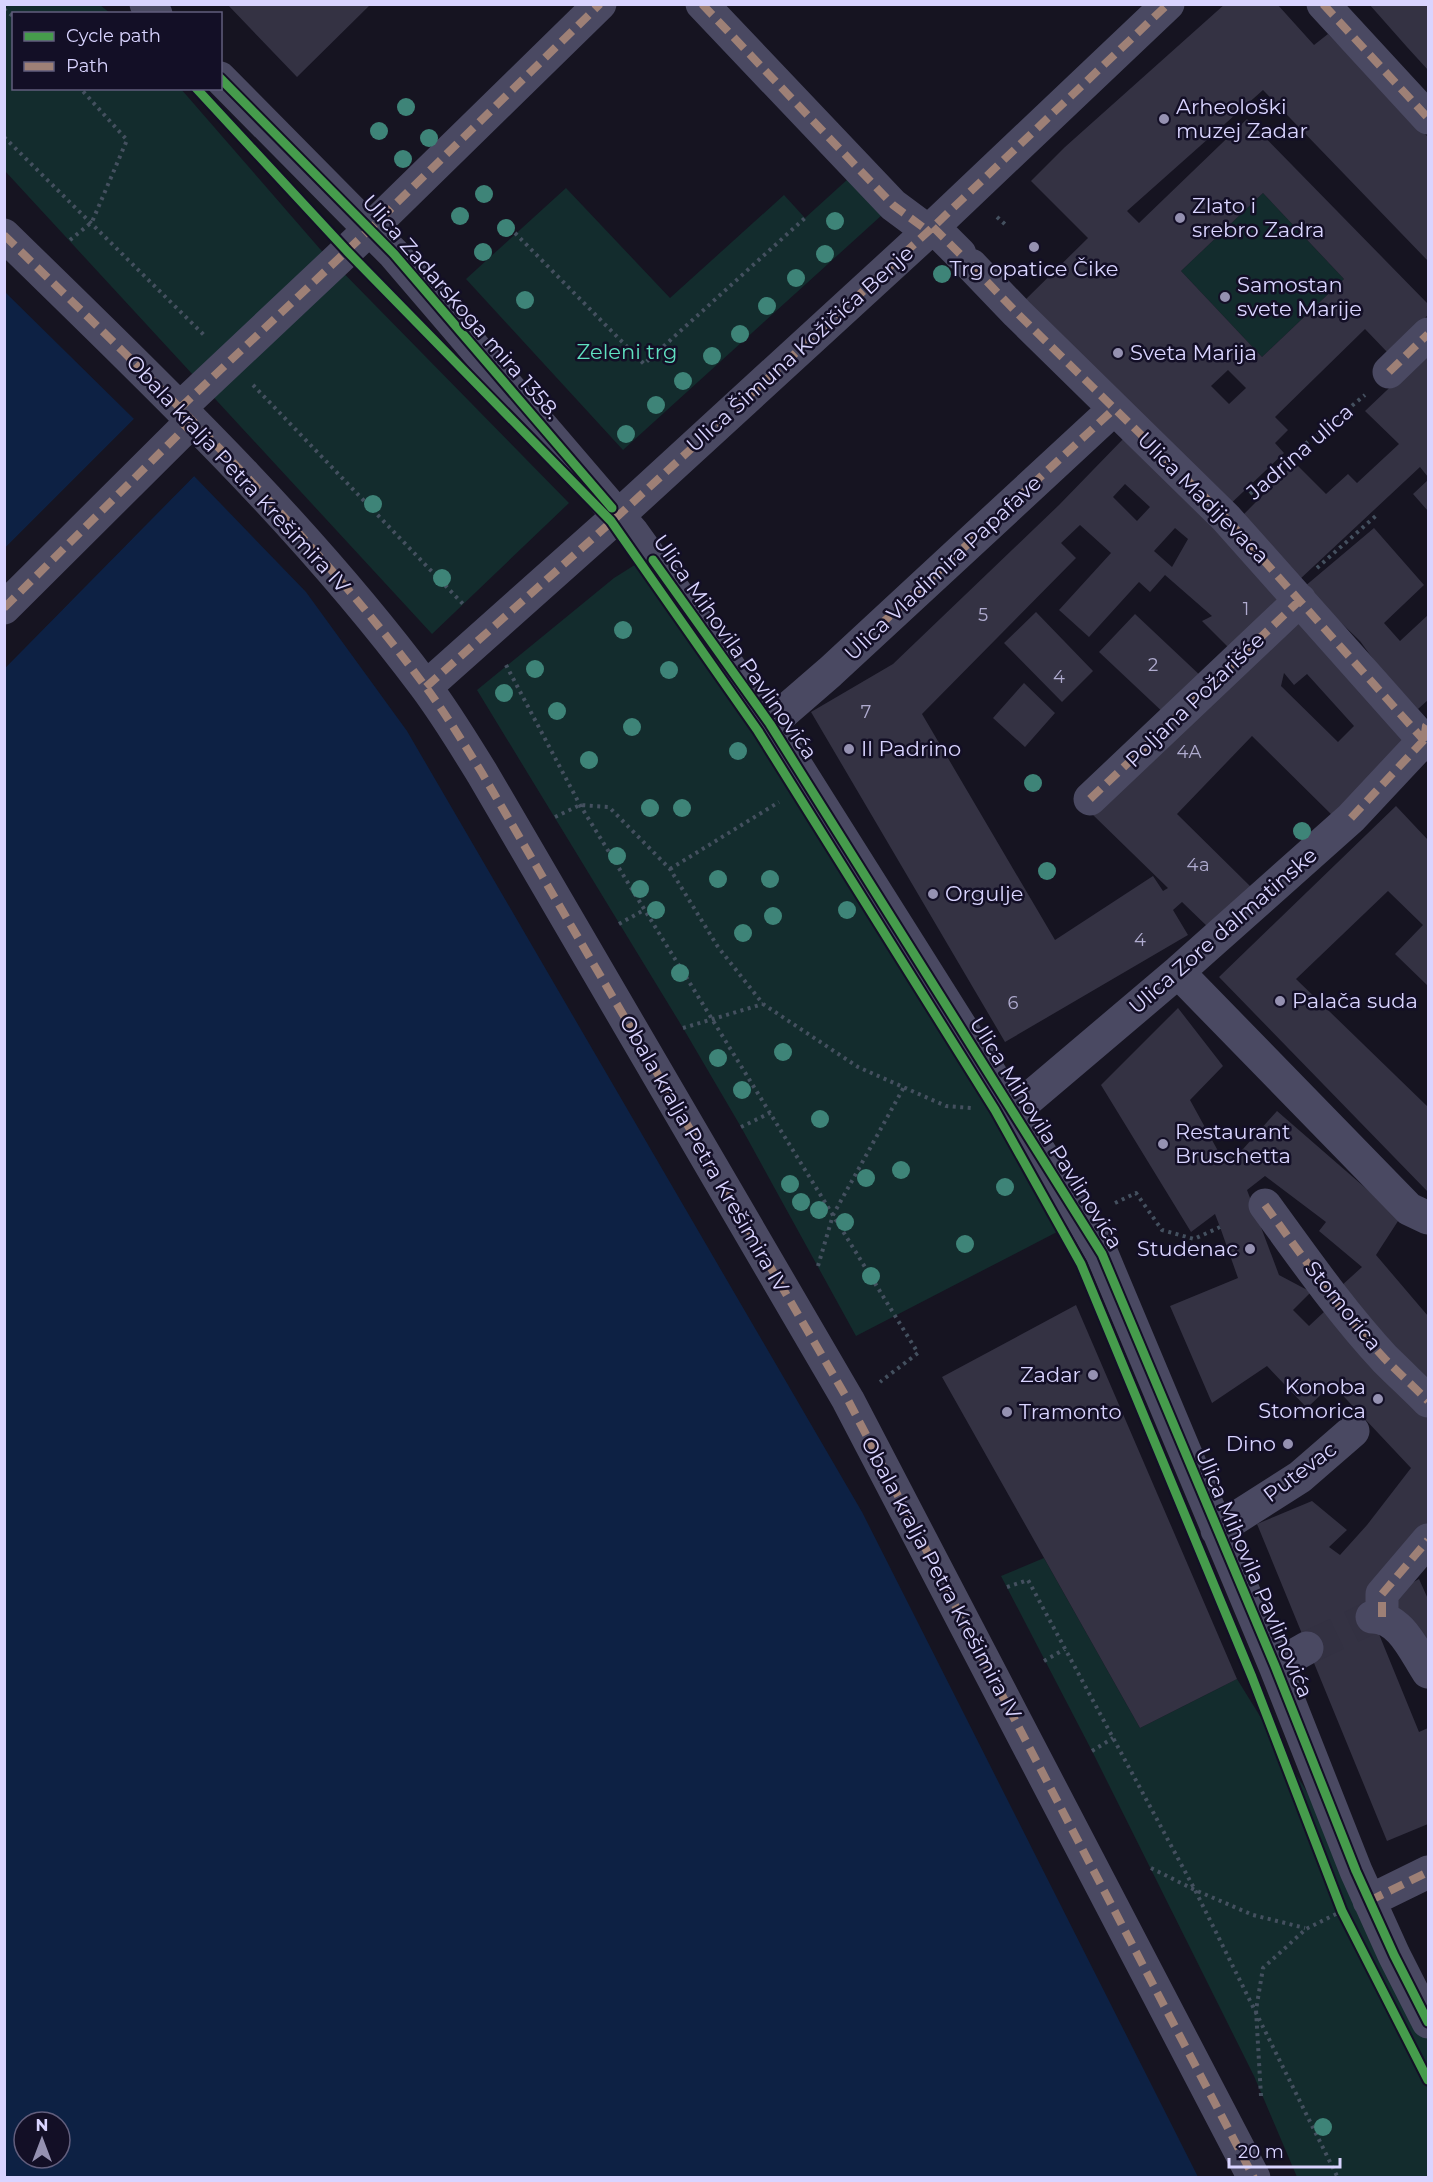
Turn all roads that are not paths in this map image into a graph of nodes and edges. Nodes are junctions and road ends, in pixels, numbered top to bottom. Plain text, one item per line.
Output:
1 (600, 4) edge
2 (702, 4) edge
3 (1168, 4) edge
4 (1323, 4) edge
5 (222, 80) edge
6 (1428, 118) edge
7 (371, 228) junction
8 (931, 229) junction
9 (4, 235) edge
10 (1428, 334) edge
11 (1378, 383) road end
12 (1114, 409) junction
13 (186, 414) junction
14 (619, 515) junction
15 (1296, 595) junction
16 (4, 608) edge
17 (426, 687) junction
18 (770, 724) junction
19 (1427, 736) edge
20 (1090, 799) dead end
21 (1178, 972) junction
22 (1013, 1112) junction
23 (1264, 1205) dead end
24 (1428, 1218) edge
25 (1428, 1401) edge
26 (1353, 1431) dead end
27 (1217, 1530) junction
28 (1428, 1540) edge
29 (1307, 1648) tunnel mouth
30 (1275, 1666) junction
31 (1428, 1672) edge
32 (1428, 1872) edge
33 (1370, 1901) junction
34 (1428, 2022) edge
35 (1254, 2178) edge

1 - 7 street
2 - 8 street, Ulica Madijevaca
3 - 8 street, Ulica Šimuna Kožičića Benje
4 - 6 street
5 - 7 street, Ulica Zadarskoga mira 1358.
7 - 13 street
7 - 14 street, Ulica Zadarskoga mira 1358.
8 - 12 street, Ulica Madijevaca
8 - 14 street, Ulica Šimuna Kožičića Benje
9 - 13 street, Obala kralja Petra Krešimira IV
10 - 11 street
12 - 15 street, Ulica Madijevaca
12 - 18 street, Ulica Vladimira Papafave
13 - 16 street
13 - 17 street, Obala kralja Petra Krešimira IV
14 - 17 street, Ulica Šimuna Kožičića Benje
14 - 18 street, Ulica Mihovila Pavlinovića
15 - 19 street, Ulica Madijevaca
15 - 20 street, Poljana Požarišće
17 - 35 street, Obala kralja Petra Krešimira IV
18 - 22 street, Ulica Mihovila Pavlinovića
19 - 21 street, Ulica Zore dalmatinske
21 - 22 street, Ulica Zore dalmatinske
21 - 24 street
22 - 27 street, Ulica Mihovila Pavlinovića
23 - 25 street, Stomorica
26 - 27 street, Putevac
27 - 30 street, Ulica Mihovila Pavlinovića
28 - 31 street
29 - 30 street
30 - 33 street, Ulica Mihovila Pavlinovića
32 - 33 street
33 - 34 street, Ulica Mihovila Pavlinovića

